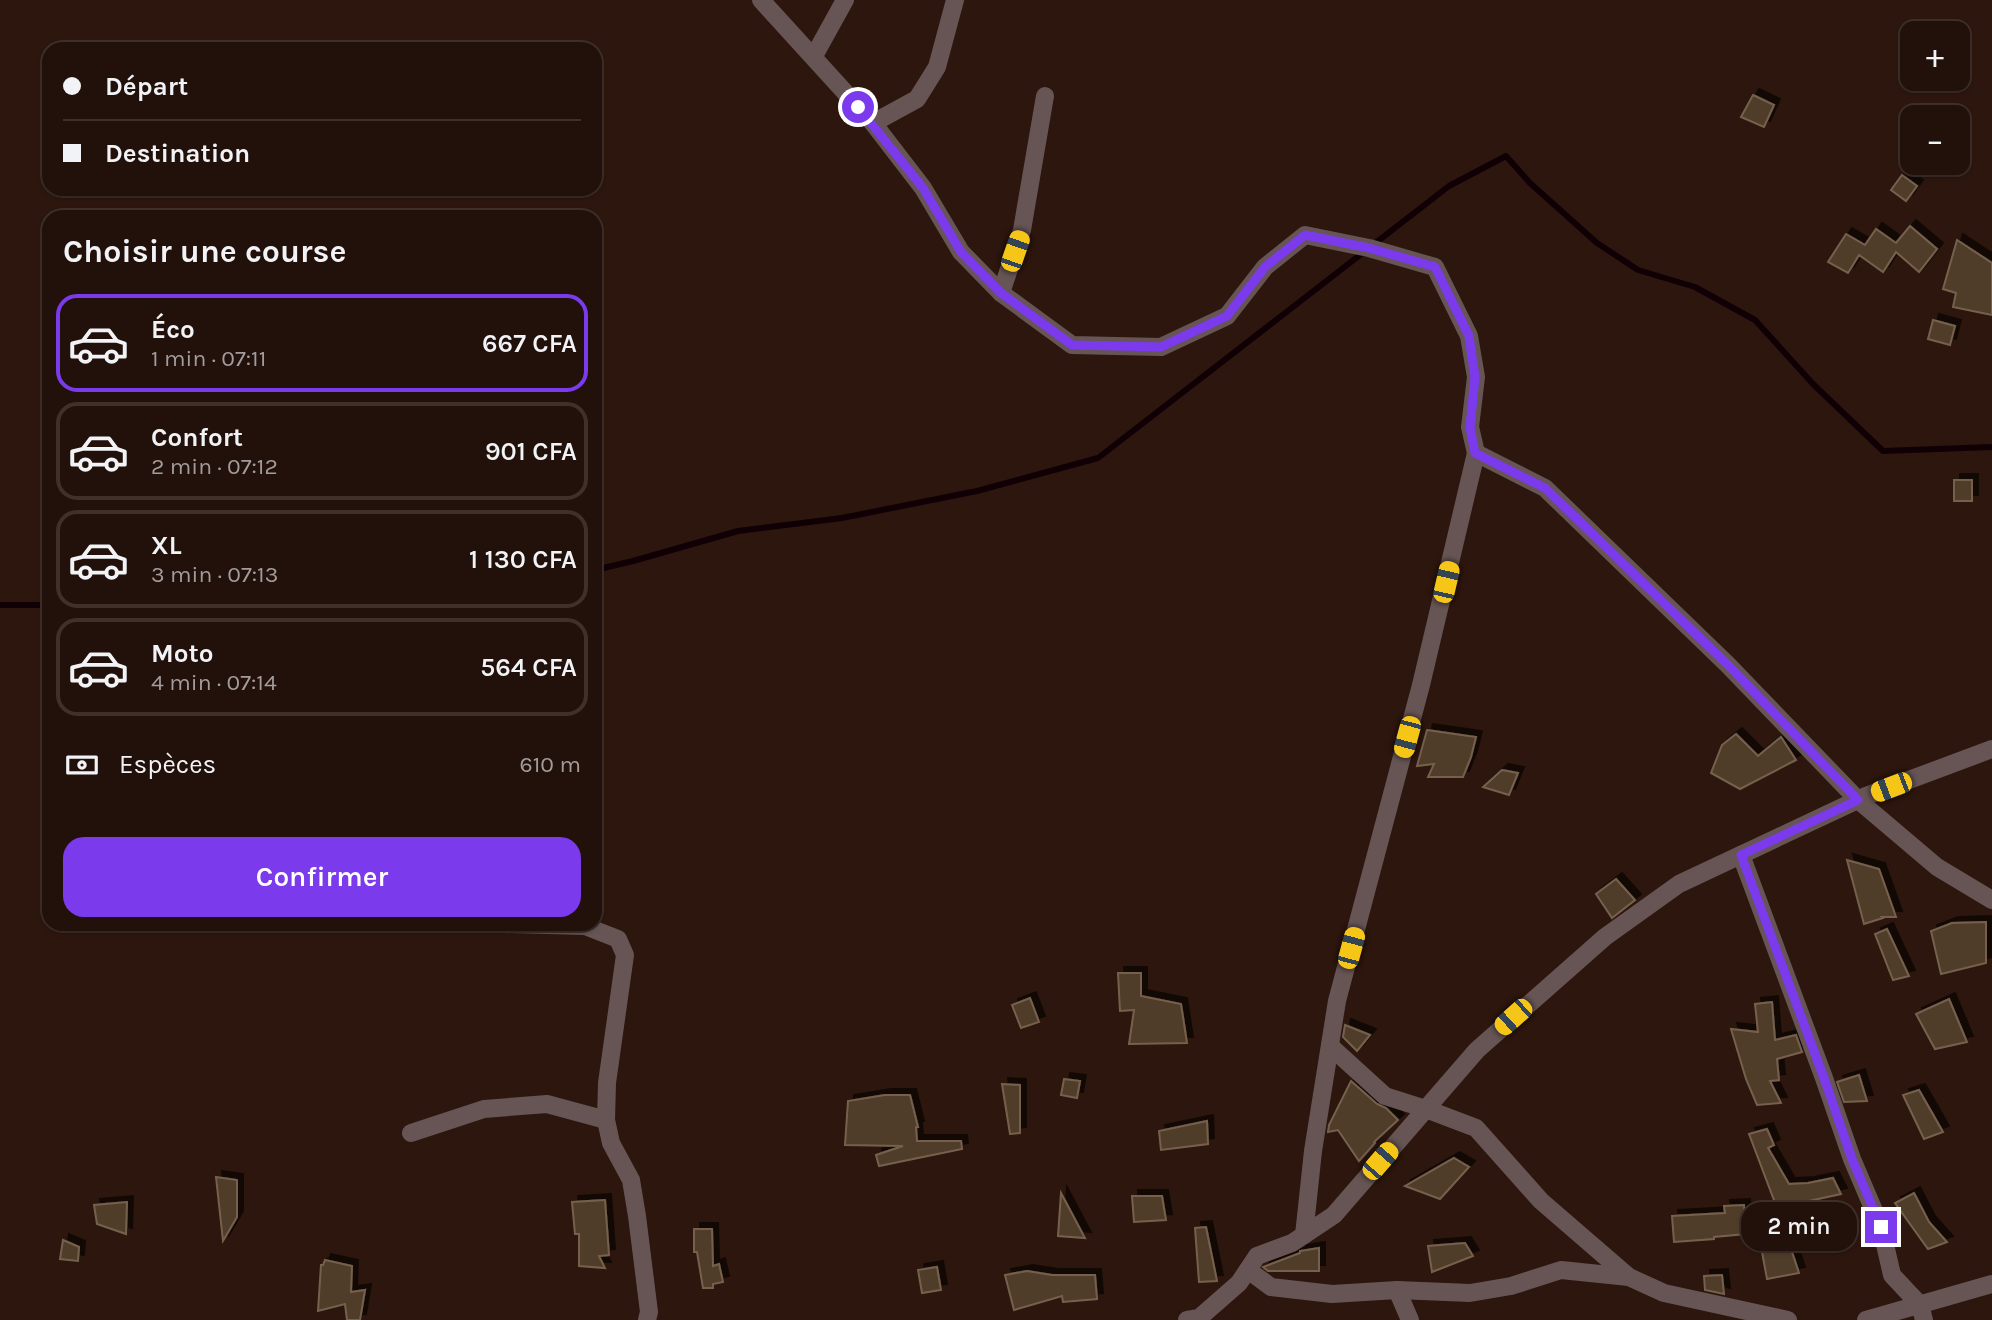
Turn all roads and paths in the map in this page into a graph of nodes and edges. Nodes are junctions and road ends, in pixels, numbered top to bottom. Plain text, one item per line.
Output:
1 (761, 0) edge
2 (845, 0) edge
3 (955, 0) edge
4 (814, 56) junction
5 (1045, 96) dead end
6 (873, 123) junction
7 (1001, 293) junction
8 (1475, 453) junction
9 (1992, 749) edge
10 (1858, 800) junction
11 (1741, 855) junction
12 (1992, 900) edge
13 (598, 931) edge
14 (1330, 1046) junction
15 (1426, 1108) junction
16 (606, 1120) junction
17 (411, 1133) dead end
18 (1304, 1235) junction
19 (1248, 1270) junction
20 (1629, 1277) junction
21 (1992, 1284) edge
22 (1397, 1290) junction
23 (1922, 1312) edge
24 (648, 1320) edge
25 (1187, 1320) edge
26 (1410, 1320) edge
27 (1788, 1320) edge
28 (1866, 1320) edge

1 - 4 street
2 - 4 street
3 - 6 street
4 - 6 street
5 - 7 street
6 - 7 street
7 - 8 street
8 - 10 street
8 - 14 street
9 - 10 street
10 - 11 street
10 - 12 street
11 - 15 street
11 - 23 street
13 - 16 street
14 - 15 street
14 - 18 street
15 - 18 street
15 - 20 street
16 - 17 street
16 - 24 street
18 - 19 street
19 - 22 street
19 - 25 street
20 - 22 street
20 - 27 street
21 - 23 street
22 - 26 street
23 - 28 street

